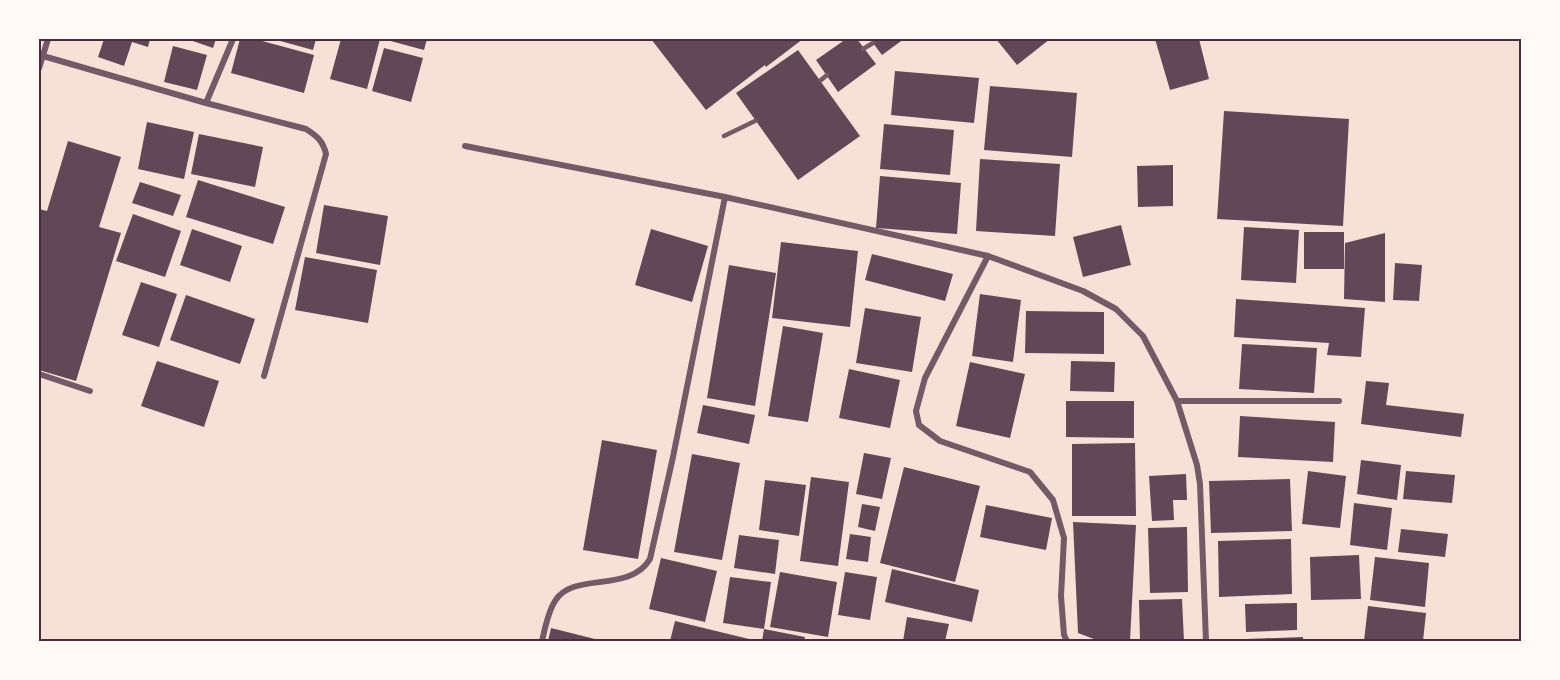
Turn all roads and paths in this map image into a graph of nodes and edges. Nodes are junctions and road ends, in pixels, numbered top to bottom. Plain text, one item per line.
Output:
1 (48, 39) edge
2 (233, 39) edge
3 (873, 43) dead end
4 (863, 49) dead end
5 (43, 56) junction
6 (39, 65) edge
7 (827, 75) dead end
8 (821, 80) dead end
9 (206, 104) junction
10 (755, 121) dead end
11 (724, 136) dead end
12 (465, 146) dead end
13 (725, 198) junction
14 (988, 256) junction
15 (39, 374) edge
16 (264, 376) dead end
17 (90, 391) dead end
18 (1176, 401) junction
19 (1339, 401) dead end
20 (542, 641) edge
21 (1067, 641) edge
22 (1206, 641) edge

1 - 5 street
2 - 9 street
3 - 4 lane
5 - 6 street
5 - 9 street
7 - 8 lane
9 - 16 street
10 - 11 lane
12 - 13 street
13 - 14 street
13 - 20 street
14 - 18 street
14 - 21 street
15 - 17 street
18 - 19 street
18 - 22 street

